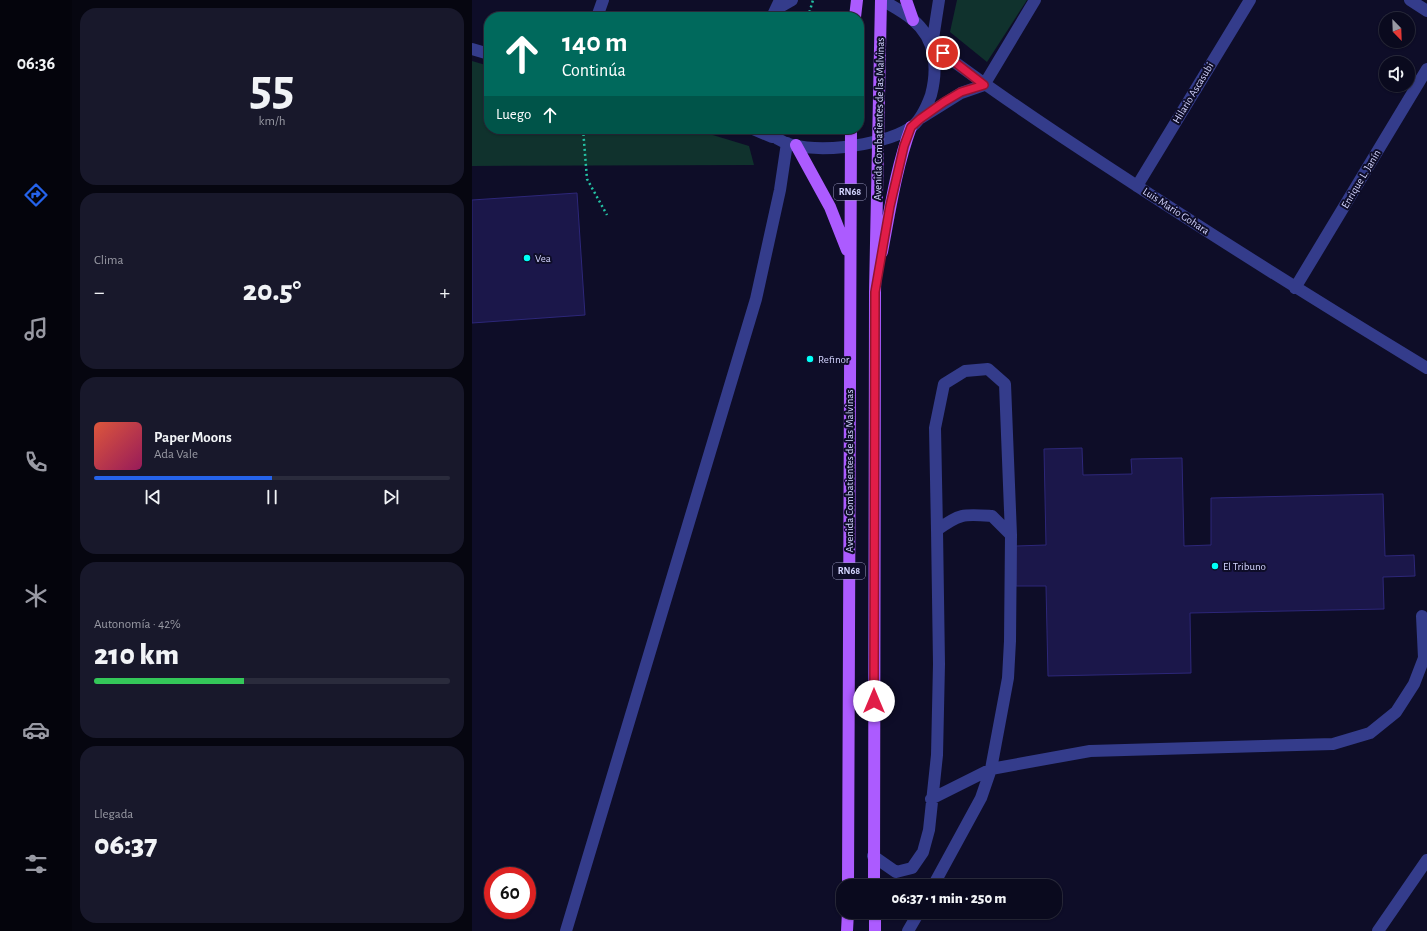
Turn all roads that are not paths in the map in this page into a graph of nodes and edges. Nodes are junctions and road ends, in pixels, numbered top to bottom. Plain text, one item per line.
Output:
1 (603, 0) edge
2 (792, 0) edge
3 (857, 0) edge
4 (882, 0) edge
5 (906, 0) edge
6 (939, 0) edge
7 (1035, 0) edge
8 (1250, 0) edge
9 (1410, 0) edge
10 (777, 8) edge
11 (1427, 11) edge
12 (599, 12) edge
13 (856, 12) edge
14 (913, 20) junction
15 (932, 45) junction
16 (472, 50) edge
17 (484, 53) edge
18 (1427, 69) edge
19 (984, 85) junction
20 (915, 123) junction
21 (766, 134) edge
22 (774, 134) edge
23 (850, 134) edge
24 (879, 140) junction
25 (787, 142) junction
26 (850, 147) junction
27 (1137, 186) junction
28 (850, 256) junction
29 (1295, 288) junction
30 (875, 292) junction
31 (1427, 368) edge
32 (937, 530) junction
33 (1011, 535) junction
34 (1422, 616) dead end
35 (991, 769) junction
36 (931, 799) junction
37 (873, 856) junction
38 (1427, 860) edge
39 (848, 879) edge
40 (874, 879) edge
41 (937, 879) edge
42 (848, 919) edge
43 (875, 919) edge
44 (915, 919) edge
45 (566, 931) edge
46 (848, 931) edge
47 (875, 931) edge
48 (908, 931) edge
49 (1378, 931) edge

1 - 12 street
2 - 10 street
3 - 13 main road
4 - 14 street
4 - 24 main road, Avenida Combatientes de las Malvinas / RN68
5 - 14 main road
6 - 15 street
7 - 19 street
8 - 27 street, Hilario Ascasubi
9 - 11 street
14 - 15 street
15 - 19 street, Luis Mario Gohara
15 - 20 street
16 - 17 street
18 - 29 street, Enrique L. Janín
19 - 20 street
19 - 27 street, Luis Mario Gohara
20 - 24 street
20 - 30 main road
21 - 25 street
22 - 25 street
23 - 26 main road, Avenida Combatientes de las Malvinas / RN68
24 - 26 street
24 - 30 main road, Avenida Combatientes de las Malvinas / RN68
25 - 26 street
25 - 28 main road
25 - 45 street
26 - 28 main road, Avenida Combatientes de las Malvinas / RN68
27 - 29 street, Luis Mario Gohara
28 - 39 main road, Avenida Combatientes de las Malvinas / RN68
29 - 31 street, Luis Mario Gohara
30 - 37 main road, Avenida Combatientes de las Malvinas / RN68
32 - 33 street
32 - 33 street
32 - 36 street
33 - 35 street
34 - 35 street
35 - 36 street
35 - 41 street
36 - 37 street
37 - 40 main road, Avenida Combatientes de las Malvinas / RN68
38 - 49 street
42 - 46 main road
43 - 47 main road
44 - 48 street

